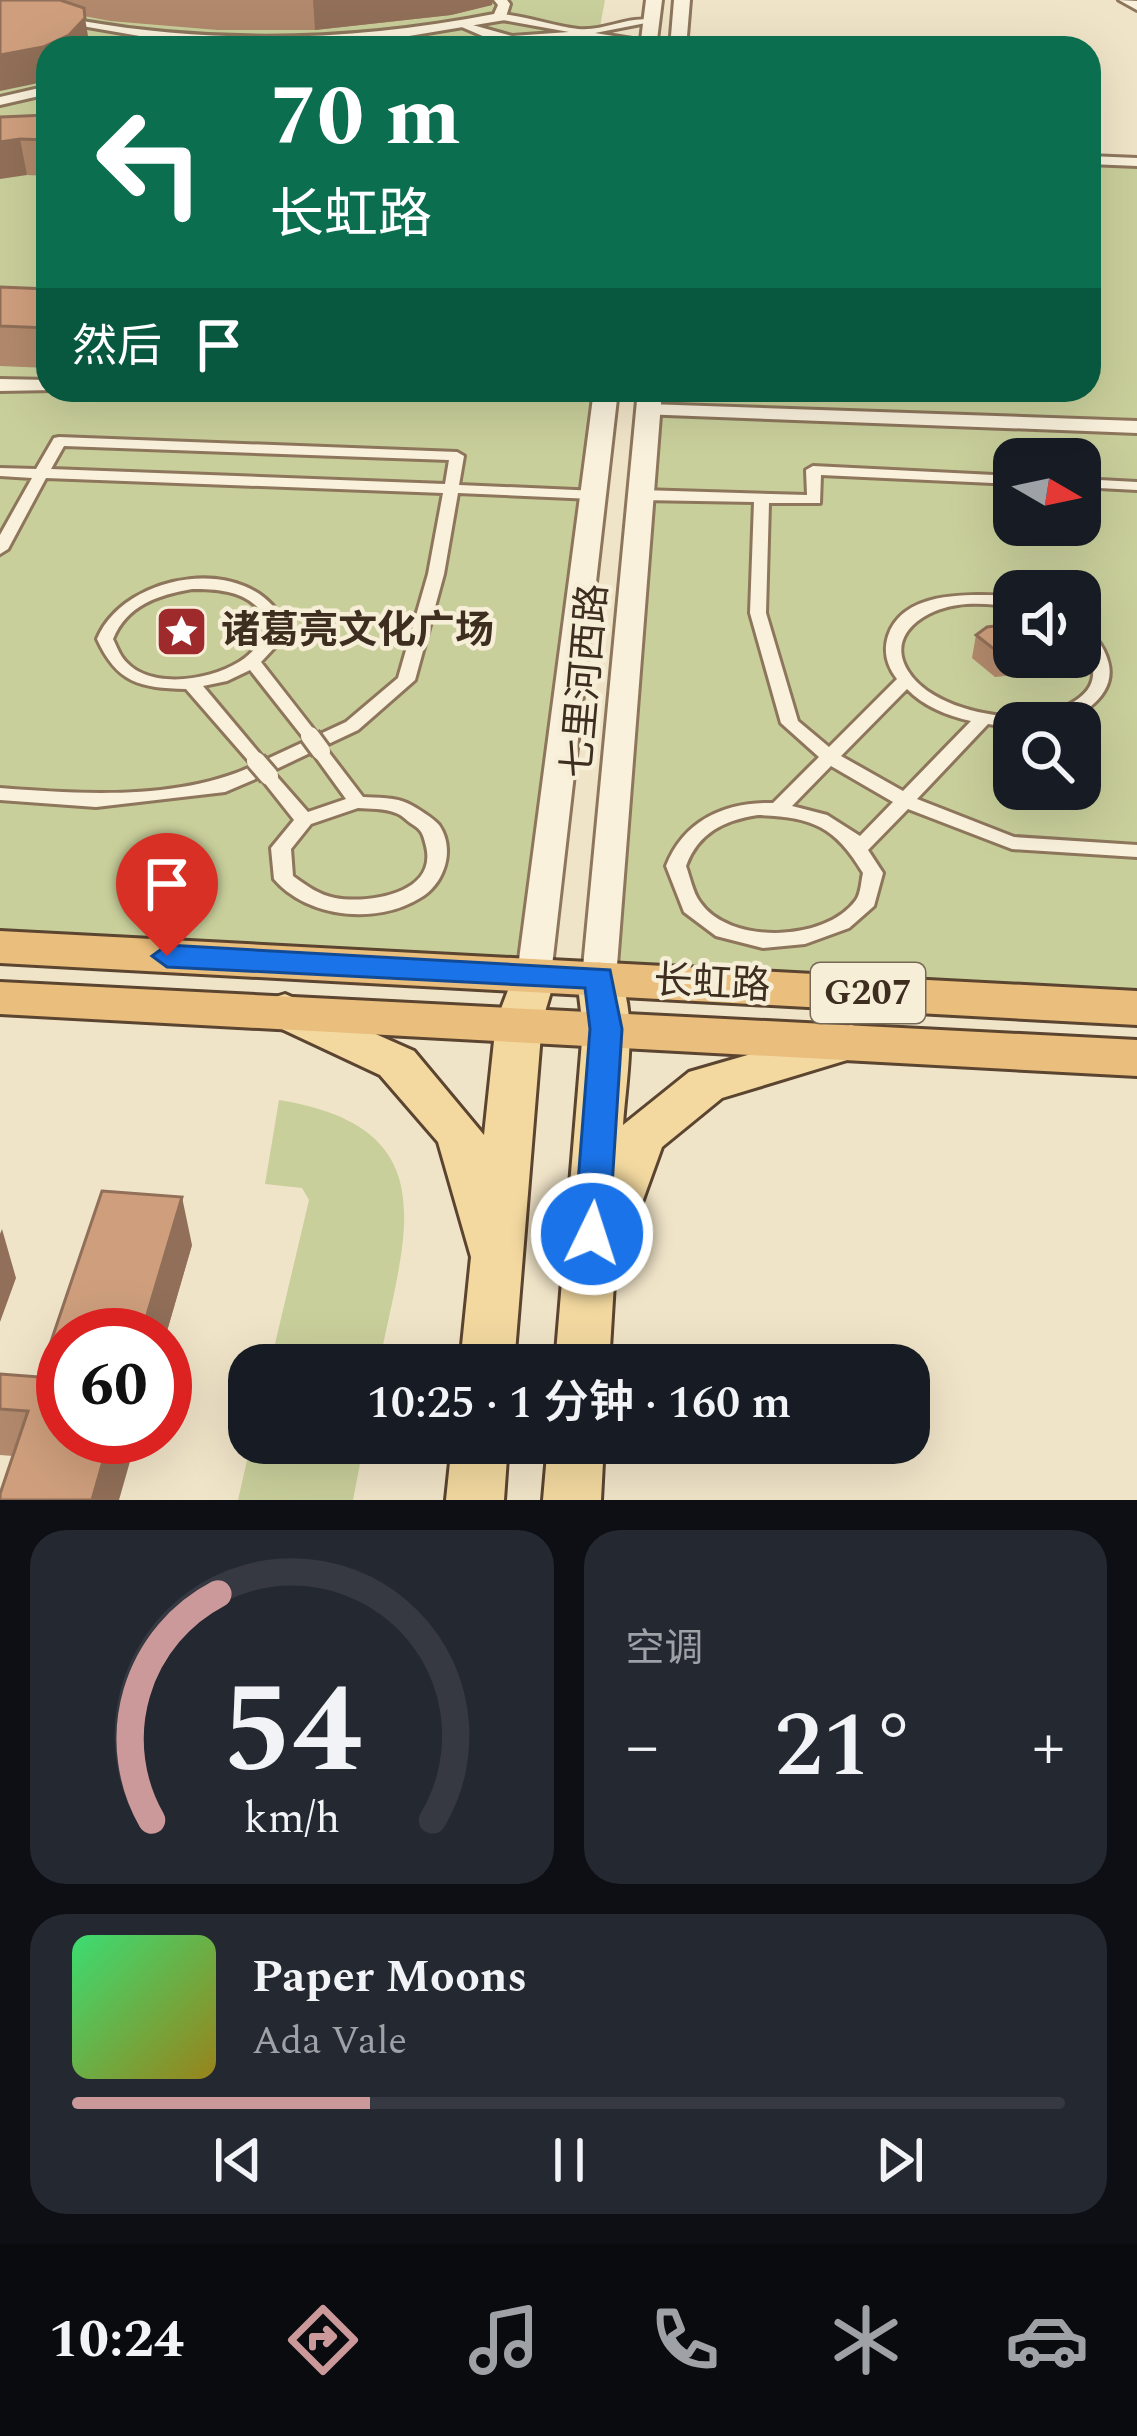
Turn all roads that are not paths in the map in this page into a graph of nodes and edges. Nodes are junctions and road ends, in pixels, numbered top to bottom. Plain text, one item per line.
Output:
1 (500, 0) edge
2 (654, 0) edge
3 (682, 0) edge
4 (1125, 0) edge
5 (1137, 6) edge
6 (500, 17) junction
7 (651, 21) junction
8 (462, 25) junction
9 (579, 35) junction
10 (93, 36) edge
11 (138, 36) edge
12 (383, 36) edge
13 (485, 36) edge
14 (573, 36) edge
15 (585, 36) edge
16 (649, 36) edge
17 (679, 36) edge
18 (36, 93) edge
19 (0, 101) edge
20 (1101, 160) edge
21 (1137, 162) edge
22 (0, 385) edge
23 (36, 386) edge
24 (604, 402) edge
25 (649, 402) edge
26 (685, 402) edge
27 (1137, 427) edge
28 (0, 472) edge
29 (41, 473) junction
30 (993, 479) edge
31 (1101, 484) edge
32 (1137, 486) edge
33 (452, 489) junction
34 (593, 494) junction
35 (641, 495) junction
36 (762, 498) junction
37 (0, 549) edge
38 (993, 601) edge
39 (253, 663) junction
40 (1101, 676) edge
41 (191, 683) junction
42 (903, 683) junction
43 (1086, 702) edge
44 (981, 721) junction
45 (993, 722) edge
46 (830, 756) junction
47 (0, 794) edge
48 (905, 800) junction
49 (357, 802) junction
50 (778, 808) junction
51 (304, 820) junction
52 (860, 847) junction
53 (1137, 851) edge
54 (0, 947) edge
55 (534, 975) junction
56 (599, 978) junction
57 (0, 998) edge
58 (1137, 1008) edge
59 (285, 1011) junction
60 (519, 1022) junction
61 (606, 1029) junction
62 (850, 1042) junction
63 (1137, 1058) edge
64 (496, 1271) junction
65 (588, 1278) junction
66 (489, 1344) edge
67 (583, 1344) edge
68 (478, 1464) edge
69 (575, 1464) edge
70 (475, 1500) edge
71 (572, 1500) edge

1 - 6 street
2 - 7 street
3 - 17 street
4 - 5 street
6 - 8 street
6 - 9 street
7 - 9 street
7 - 16 street
8 - 12 street
8 - 13 street
9 - 14 street
9 - 15 street
10 - 11 street
18 - 19 street
20 - 21 street
22 - 23 street
24 - 34 street, 七里河西路
25 - 35 street, 七里河西路
26 - 27 street
28 - 29 street
29 - 33 street
29 - 33 street
29 - 37 street
30 - 36 street
31 - 32 street
33 - 34 street
33 - 47 street
34 - 55 street, 七里河西路
35 - 36 street
35 - 56 street, 七里河西路
36 - 46 street
38 - 42 street
39 - 41 street
39 - 41 street
39 - 49 street
40 - 43 street
41 - 51 street
42 - 44 street
42 - 46 street
44 - 45 street
44 - 48 street
46 - 48 street
46 - 50 street
48 - 52 street
48 - 53 street
49 - 51 street
49 - 51 street
50 - 52 street
50 - 52 street
54 - 55 highway, 长虹路 / G207
55 - 56 highway, 长虹路 / G207
55 - 60 main road
56 - 58 highway, 长虹路 / G207
56 - 61 main road
57 - 59 highway, 长虹路 / G207
59 - 60 highway, 长虹路 / G207
59 - 64 main road
60 - 61 highway, 长虹路 / G207
60 - 64 main road
61 - 62 highway, 长虹路 / G207
61 - 65 main road
62 - 63 highway, 长虹路 / G207
62 - 65 main road
64 - 66 main road
65 - 67 main road
68 - 70 main road
69 - 71 main road

